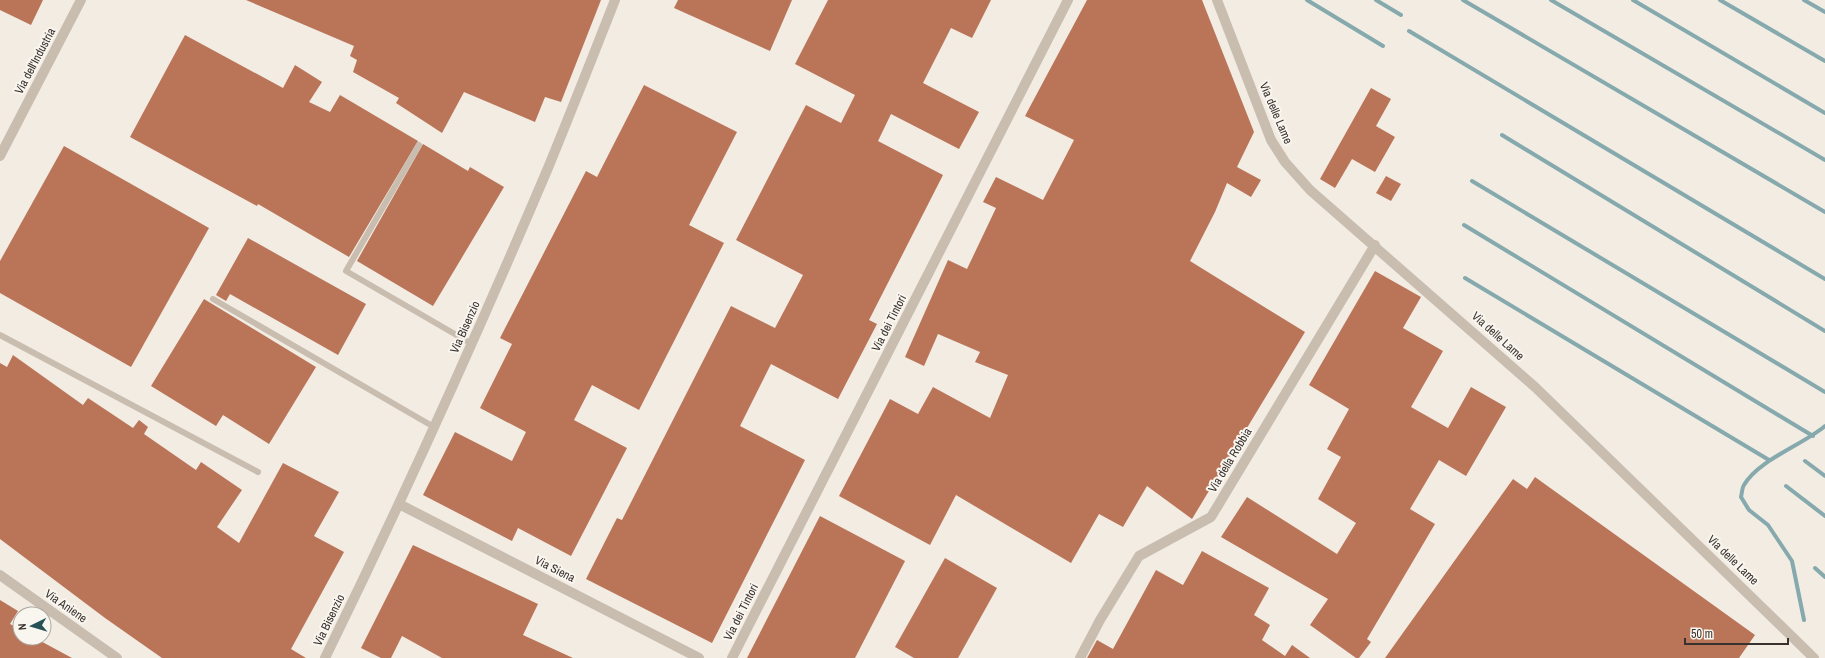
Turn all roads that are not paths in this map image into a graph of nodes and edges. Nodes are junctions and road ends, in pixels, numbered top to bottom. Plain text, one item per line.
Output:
1 (81, 0) edge
2 (615, 0) edge
3 (1068, 0) edge
4 (1217, 0) edge
5 (419, 145) dead end
6 (0, 156) edge
7 (1375, 245) junction
8 (213, 299) dead end
9 (0, 335) edge
10 (472, 344) junction
11 (434, 427) junction
12 (258, 472) dead end
13 (399, 504) junction
14 (0, 575) edge
15 (117, 658) edge
16 (325, 658) edge
17 (699, 658) edge
18 (732, 658) edge
19 (1080, 658) edge
20 (1814, 658) edge

1 - 6 street, Via dell'Industria
2 - 10 street, Via Bisenzio
3 - 18 street, Via dei Tintori
4 - 7 street, Via delle Lame
5 - 10 lane
7 - 19 street, Via della Robbia
7 - 20 street, Via delle Lame
8 - 11 lane
9 - 12 lane
10 - 11 street, Via Bisenzio
11 - 13 street, Via Bisenzio
13 - 16 street, Via Bisenzio
13 - 17 street, Via Siena
14 - 15 street, Via Aniene

